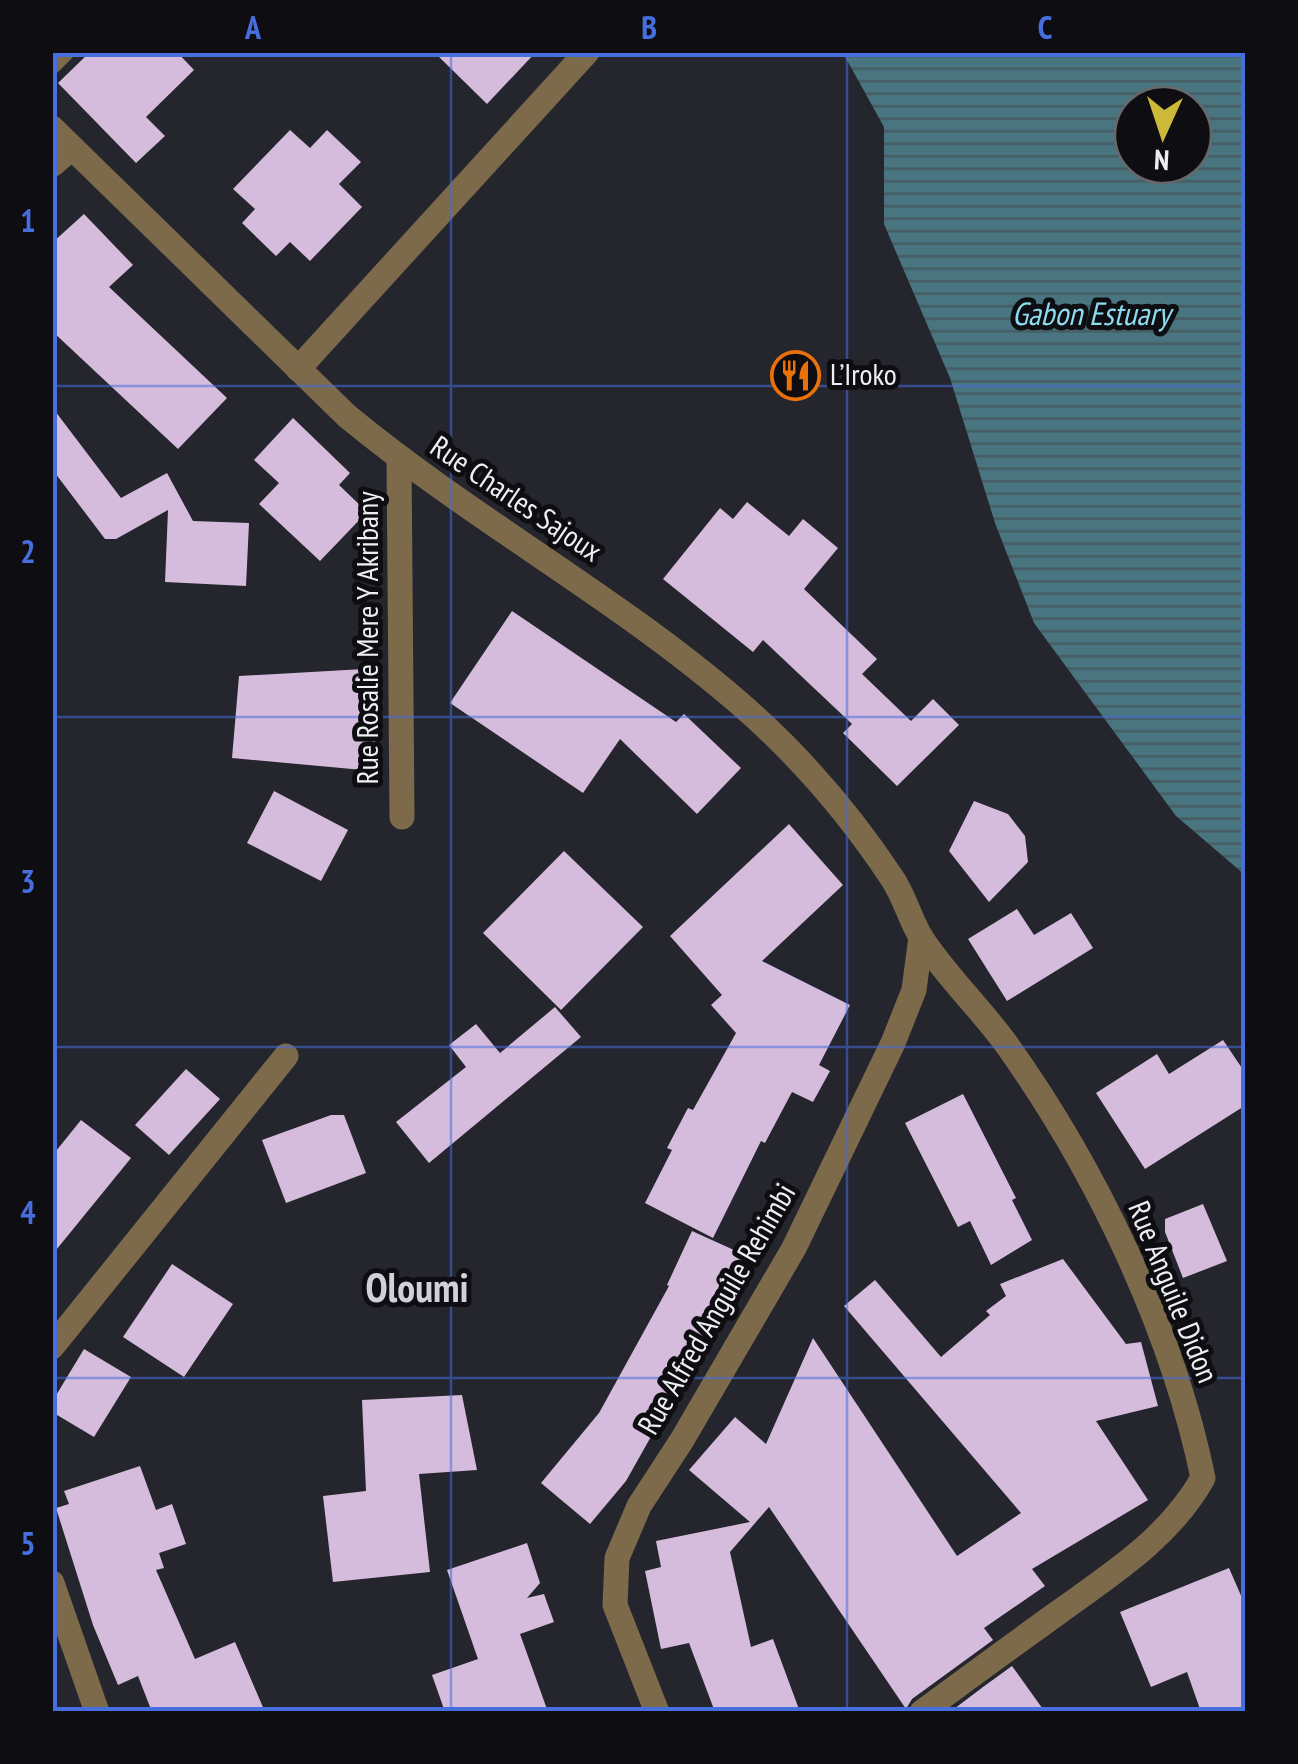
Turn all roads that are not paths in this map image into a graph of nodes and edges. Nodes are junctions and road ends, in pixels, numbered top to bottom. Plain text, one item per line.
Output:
1 (64, 52) edge
2 (586, 52) edge
3 (52, 64) edge
4 (52, 128) edge
5 (72, 148) junction
6 (52, 165) edge
7 (298, 370) junction
8 (399, 459) junction
9 (402, 816) dead end
10 (921, 938) junction
11 (286, 1056) dead end
12 (52, 1347) edge
13 (52, 1584) edge
14 (97, 1712) edge
15 (657, 1712) edge
16 (922, 1712) edge

1 - 3 lane
2 - 7 street
4 - 5 street, Rue Charles Sajoux
5 - 6 street
5 - 7 street, Rue Charles Sajoux
7 - 8 street, Rue Charles Sajoux
8 - 9 street, Rue Rosalie Mere Y Akribany
8 - 10 street, Rue Charles Sajoux
10 - 15 street, Rue Alfred Anguile Rehimbi
10 - 16 street, Rue Anguile Didon
11 - 12 street
13 - 14 street

